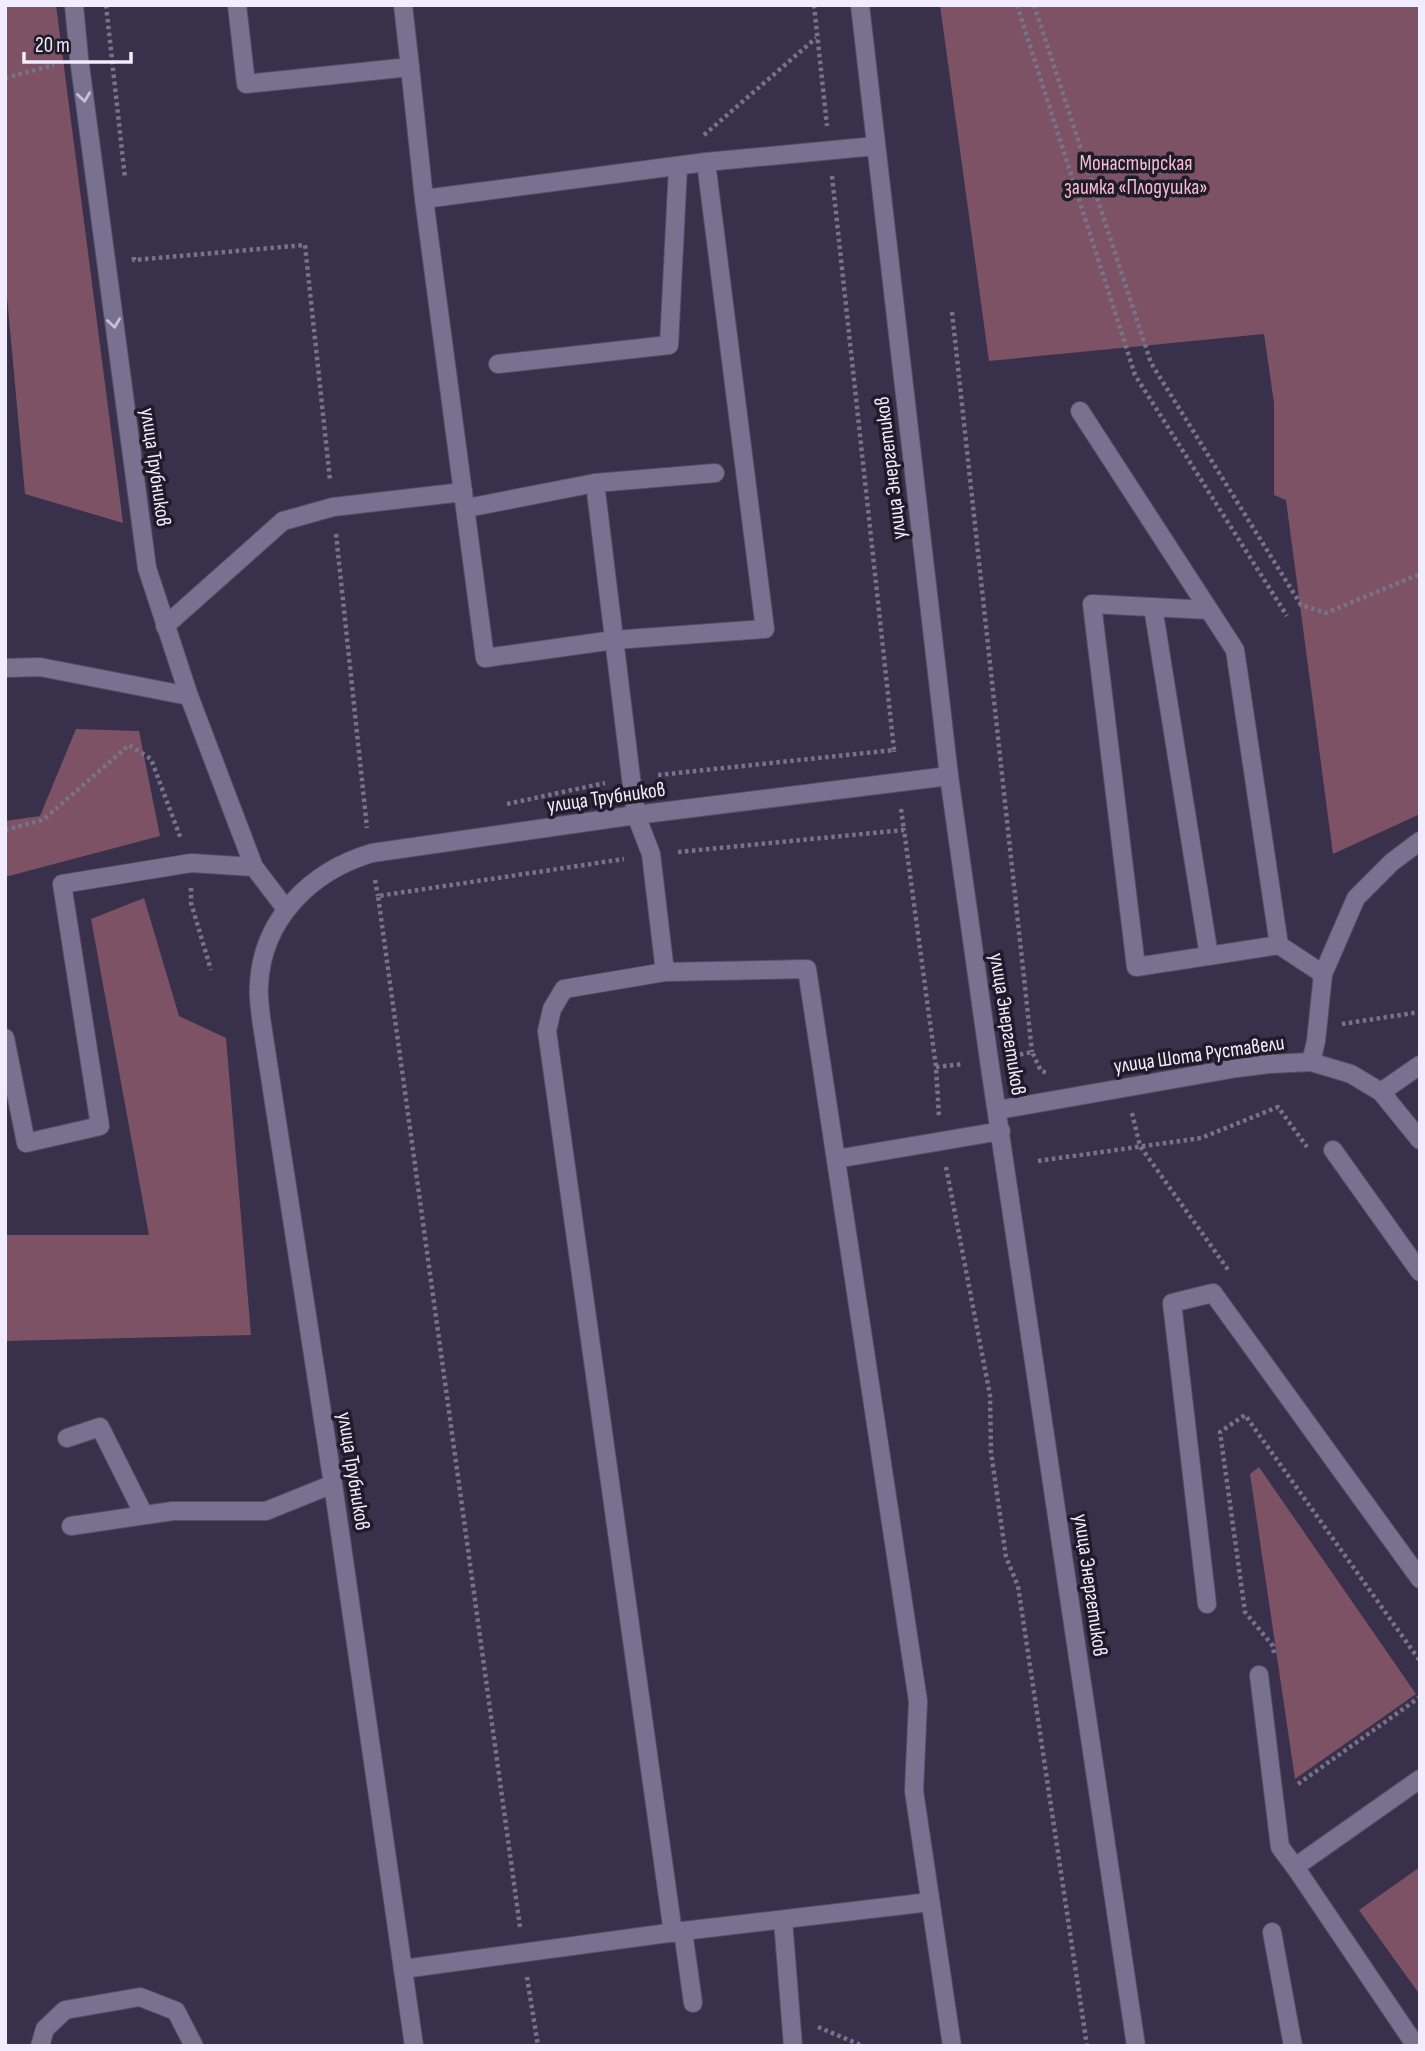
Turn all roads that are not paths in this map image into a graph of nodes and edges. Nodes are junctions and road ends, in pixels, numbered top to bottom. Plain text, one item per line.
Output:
1 (74, 5) edge
2 (237, 5) edge
3 (404, 5) edge
4 (860, 5) edge
5 (410, 66) junction
6 (876, 146) junction
7 (706, 162) junction
8 (678, 167) junction
9 (424, 199) junction
10 (498, 364) dead end
11 (1080, 411) dead end
12 (715, 473) dead end
13 (595, 483) junction
14 (465, 500) junction
15 (1153, 607) junction
16 (1209, 610) junction
17 (165, 626) junction
18 (614, 640) junction
19 (5, 668) edge
20 (189, 696) junction
21 (949, 776) junction
22 (636, 815) junction
23 (1420, 841) edge
24 (254, 867) junction
25 (286, 909) junction
26 (1279, 946) junction
27 (1209, 956) junction
28 (666, 972) junction
29 (1323, 974) junction
30 (5, 1038) edge
31 (1311, 1062) junction
32 (1420, 1065) edge
33 (1381, 1092) junction
34 (998, 1110) junction
35 (1001, 1131) junction
36 (1420, 1140) edge
37 (1333, 1150) dead end
38 (836, 1158) junction
39 (1420, 1272) edge
40 (67, 1438) dead end
41 (333, 1484) junction
42 (144, 1515) junction
43 (71, 1526) dead end
44 (1420, 1579) edge
45 (1207, 1604) dead end
46 (1259, 1675) dead end
47 (1420, 1779) edge
48 (1295, 1867) junction
49 (930, 1902) junction
50 (783, 1920) junction
51 (678, 1932) junction
52 (1272, 1932) dead end
53 (403, 1969) junction
54 (693, 2003) dead end
55 (40, 2046) edge
56 (194, 2046) edge
57 (414, 2046) edge
58 (793, 2046) edge
59 (952, 2046) edge
60 (1136, 2046) edge
61 (1293, 2046) edge
62 (1416, 2046) edge

1 -> 17 street, улица Трубников
2 - 5 street
3 - 5 street
4 - 6 street, улица Энергетиков
5 - 9 street
6 - 7 street
6 - 21 street, улица Энергетиков
7 - 8 street
7 - 18 street
8 - 9 street
8 - 10 street
9 - 14 street
11 - 16 street
12 - 13 street
13 - 14 street
13 - 18 street
14 - 17 street
14 - 18 street
15 - 16 street
15 - 27 street
15 - 27 street
16 - 26 street
17 - 20 street, улица Трубников
18 - 22 street
19 - 20 street
20 - 24 street, улица Трубников
21 - 22 street, улица Трубников
21 - 34 street, улица Энергетиков
22 - 25 street, улица Трубников
22 - 28 street
23 - 29 street
24 - 25 street, улица Трубников
24 - 30 street
25 - 41 street, улица Трубников
26 - 27 street
26 - 29 street
28 - 38 street
28 - 51 street
29 - 31 street
31 - 33 street, улица Шота Руставели
31 - 34 street, улица Шота Руставели
32 - 33 street
33 - 36 street, улица Шота Руставели
34 - 35 street, улица Энергетиков
35 - 38 street
35 - 60 street, улица Энергетиков
37 - 39 street
38 - 49 street
40 - 42 street
41 - 42 street
41 - 53 street, улица Трубников
42 - 43 street
44 - 45 street
46 - 48 street
47 - 48 street
48 - 62 street
49 - 50 street
49 - 59 street
50 - 51 street
50 - 58 street
51 - 53 street
51 - 54 street
52 - 61 street
53 - 57 street, улица Трубников
55 - 56 street

